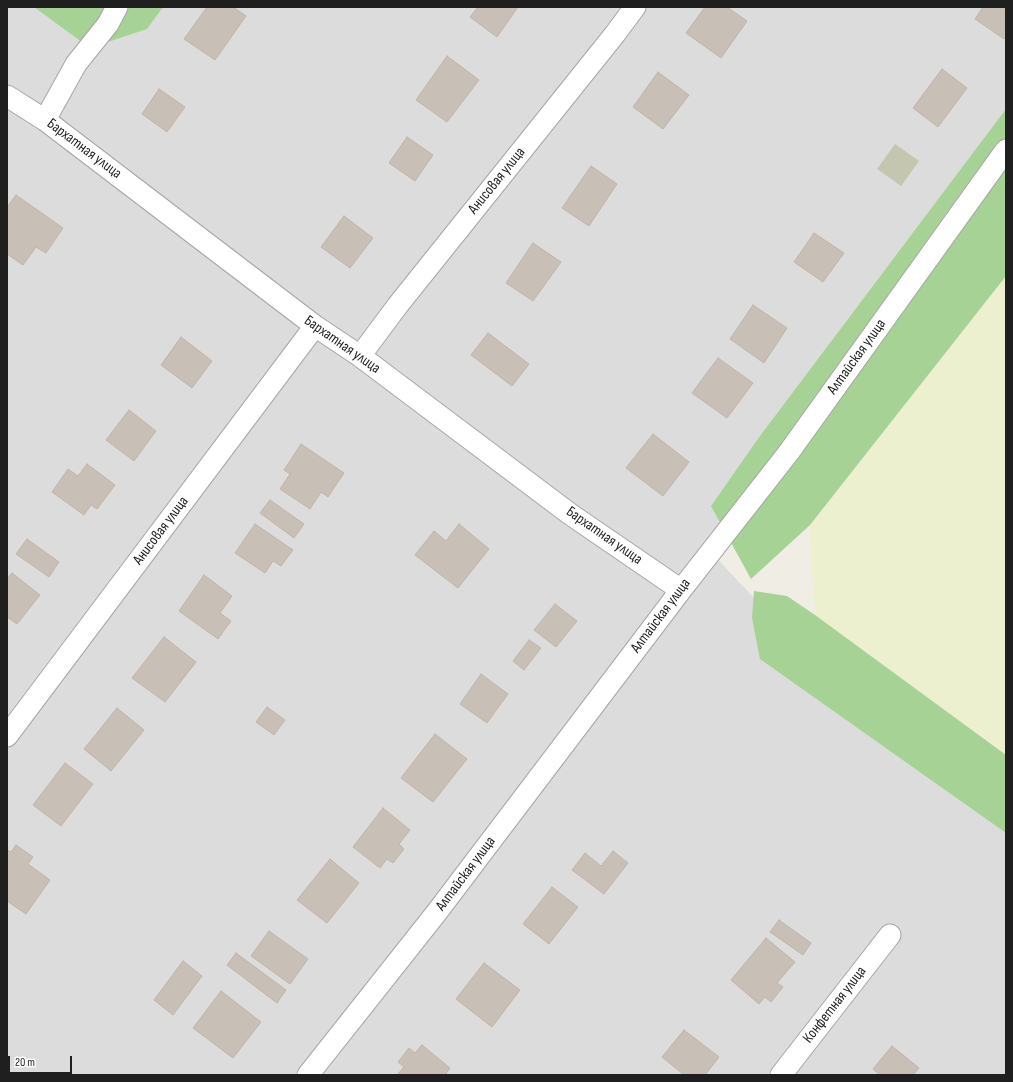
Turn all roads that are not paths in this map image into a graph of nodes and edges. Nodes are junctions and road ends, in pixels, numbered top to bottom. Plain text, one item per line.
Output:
1 (117, 7) edge
2 (635, 7) edge
3 (8, 98) edge
4 (45, 120) junction
5 (1006, 150) edge
6 (315, 326) junction
7 (360, 356) junction
8 (681, 590) junction
9 (7, 736) edge
10 (890, 935) dead end
11 (308, 1075) edge
12 (781, 1075) edge

1 - 4 street
2 - 7 street, Анисовая улица
3 - 4 street, Бархатная улица
4 - 6 street, Бархатная улица
5 - 8 street, Алтайская улица
6 - 7 street, Бархатная улица
6 - 9 street, Анисовая улица
7 - 8 street, Бархатная улица
8 - 11 street, Алтайская улица
10 - 12 street, Конфетная улица

